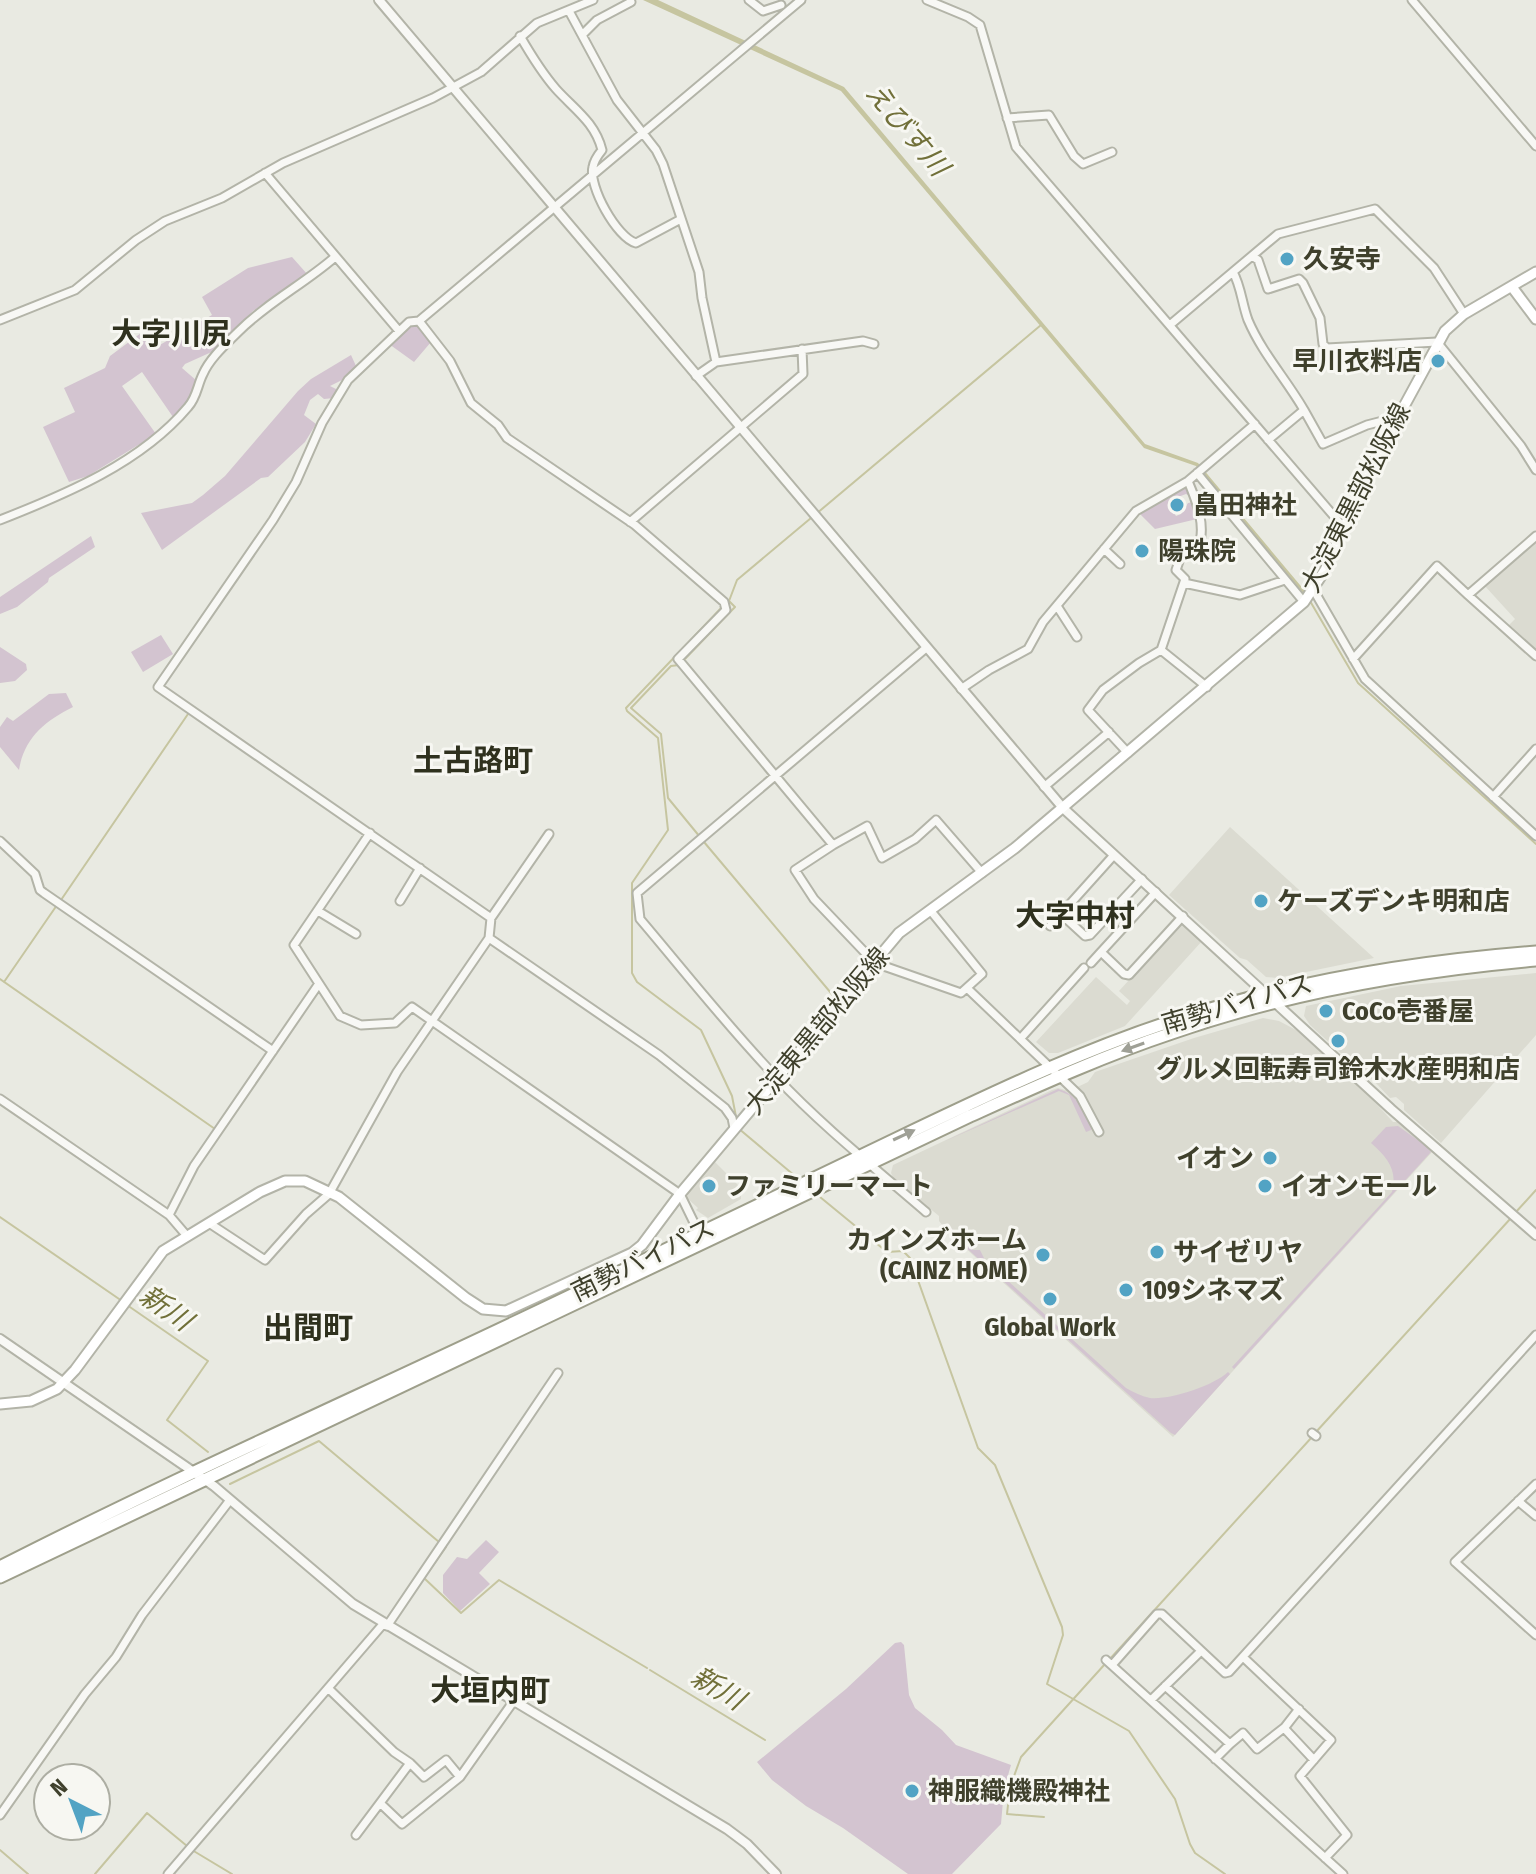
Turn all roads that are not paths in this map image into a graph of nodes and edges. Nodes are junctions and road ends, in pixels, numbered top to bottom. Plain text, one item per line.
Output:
1 (379, 0) edge
2 (593, 0) edge
3 (749, 0) edge
4 (801, 0) edge
5 (927, 0) edge
6 (1412, 0) edge
7 (631, 2) dead end
8 (780, 3) edge
9 (793, 6) junction
10 (569, 11) junction
11 (582, 35) junction
12 (520, 36) junction
13 (452, 87) junction
14 (1007, 118) junction
15 (642, 134) junction
16 (1536, 146) edge
17 (1112, 152) dead end
18 (265, 173) junction
19 (592, 176) junction
20 (554, 207) junction
21 (681, 219) junction
22 (1252, 256) junction
23 (335, 257) junction
24 (1233, 272) junction
25 (1536, 272) edge
26 (1512, 287) junction
27 (1464, 314) junction
28 (1536, 319) edge
29 (0, 320) edge
30 (419, 321) junction
31 (1171, 324) junction
32 (399, 331) junction
33 (1437, 342) junction
34 (874, 344) dead end
35 (802, 349) junction
36 (716, 362) junction
37 (696, 376) junction
38 (1304, 410) junction
39 (1398, 417) junction
40 (1255, 424) junction
41 (741, 429) junction
42 (1268, 440) junction
43 (1199, 470) junction
44 (1536, 470) edge
45 (1188, 481) junction
46 (0, 520) edge
47 (630, 522) junction
48 (1345, 529) junction
49 (1536, 536) edge
50 (1104, 549) junction
51 (1120, 564) dead end
52 (1285, 580) junction
53 (1184, 583) junction
54 (1313, 589) junction
55 (1468, 595) junction
56 (1304, 602) junction
57 (1057, 606) junction
58 (1077, 637) dead end
59 (926, 648) junction
60 (1161, 650) junction
61 (1536, 656) edge
62 (1353, 659) junction
63 (1207, 687) junction
64 (961, 689) junction
65 (1109, 732) junction
66 (1536, 749) edge
67 (1128, 753) junction
68 (775, 776) junction
69 (1044, 787) junction
70 (1493, 797) junction
71 (1063, 808) junction
72 (370, 833) junction
73 (549, 834) dead end
74 (1536, 836) edge
75 (0, 841) edge
76 (833, 845) junction
77 (1114, 855) junction
78 (420, 868) junction
79 (982, 873) junction
80 (1142, 879) junction
81 (1156, 892) junction
82 (400, 901) dead end
83 (930, 910) junction
84 (318, 911) junction
85 (1061, 914) junction
86 (1183, 916) junction
87 (491, 918) junction
88 (1050, 926) dead end
89 (356, 934) dead end
90 (489, 938) junction
91 (1101, 952) junction
92 (1536, 952) edge
93 (463, 956) dead end
94 (1536, 960) edge
95 (472, 963) junction
96 (875, 963) junction
97 (318, 985) junction
98 (968, 989) junction
99 (1267, 993) junction
100 (1277, 1003) junction
101 (432, 1020) junction
102 (1021, 1038) junction
103 (273, 1051) junction
104 (1051, 1067) junction
105 (1060, 1076) junction
106 (777, 1079) junction
107 (0, 1099) edge
108 (736, 1126) junction
109 (1099, 1132) dead end
110 (861, 1155) junction
111 (872, 1163) junction
112 (329, 1194) junction
113 (680, 1194) junction
114 (926, 1212) dead end
115 (169, 1215) junction
116 (209, 1223) junction
117 (1536, 1235) edge
118 (187, 1236) junction
119 (702, 1238) junction
120 (1536, 1335) edge
121 (0, 1339) edge
122 (558, 1373) dead end
123 (64, 1382) junction
124 (0, 1404) edge
125 (199, 1476) junction
126 (1536, 1484) edge
127 (230, 1500) junction
128 (1518, 1501) junction
129 (1536, 1516) edge
130 (0, 1567) edge
131 (0, 1577) edge
132 (386, 1624) junction
133 (1536, 1635) edge
134 (1201, 1651) junction
135 (1243, 1657) junction
136 (1165, 1686) junction
137 (329, 1689) junction
138 (1151, 1700) junction
139 (513, 1702) junction
140 (1299, 1709) junction
141 (1284, 1728) junction
142 (1230, 1744) junction
143 (1215, 1759) junction
144 (1314, 1760) junction
145 (410, 1763) junction
146 (460, 1777) junction
147 (380, 1803) junction
148 (0, 1815) edge
149 (356, 1835) dead end
150 (1325, 1858) junction
151 (168, 1874) edge
152 (776, 1874) edge
153 (1343, 1874) edge

1 - 13 street
2 - 10 street
3 - 8 street
4 - 9 street
5 - 14 street
6 - 16 street
7 - 11 street
8 - 9 street
9 - 15 street
10 - 11 street
10 - 12 street
11 - 15 street
12 - 13 street
12 - 19 street
13 - 18 street
13 - 20 street
14 - 17 street
14 - 31 street
15 - 19 street
15 - 21 street
18 - 23 street
18 - 29 street
19 - 20 street
19 - 21 street
20 - 30 street
20 - 37 street
21 - 36 street
22 - 24 street
22 - 27 street
22 - 33 street
23 - 32 street
23 - 46 street
24 - 31 street
24 - 38 street
25 - 26 main road, 大淀東黒部松阪線
26 - 27 main road, 大淀東黒部松阪線
26 - 28 main road
27 - 33 main road, 大淀東黒部松阪線
30 - 32 street
30 - 47 street
31 - 40 street
32 - 72 street
33 - 39 main road, 大淀東黒部松阪線
33 - 44 street
34 - 35 street
35 - 36 street
35 - 41 street
36 - 37 street
37 - 41 street
38 - 39 street
38 - 42 street
39 - 48 main road, 大淀東黒部松阪線
40 - 42 street
40 - 43 street
41 - 47 street
41 - 59 street
42 - 48 street
43 - 45 street
43 - 52 street
45 - 50 street
45 - 53 street
47 - 68 street
48 - 54 main road, 大淀東黒部松阪線
49 - 55 street
50 - 51 street
50 - 57 street
52 - 53 street
52 - 56 street
53 - 60 street
54 - 56 main road, 大淀東黒部松阪線
54 - 62 street
55 - 61 street
55 - 62 street
56 - 63 main road, 大淀東黒部松阪線
57 - 58 street
57 - 64 street
59 - 64 street
59 - 68 street
60 - 63 street
60 - 65 street
62 - 70 street
63 - 67 main road, 大淀東黒部松阪線
64 - 69 street
65 - 67 street
65 - 69 street
66 - 70 street
67 - 71 main road, 大淀東黒部松阪線
68 - 76 street
68 - 106 street
69 - 71 street
70 - 74 street
71 - 77 street
71 - 79 main road, 大淀東黒部松阪線
72 - 78 street
72 - 84 street
73 - 87 street
75 - 103 street
76 - 79 street
76 - 96 street
77 - 80 street
77 - 85 street
78 - 82 street
78 - 87 street
79 - 83 main road, 大淀東黒部松阪線
80 - 81 street
80 - 85 street
81 - 86 street
81 - 91 street
83 - 96 main road, 大淀東黒部松阪線
83 - 98 street
84 - 89 street
84 - 97 street
85 - 88 street
86 - 91 street
86 - 99 street
87 - 90 street
90 - 95 street
90 - 108 street
91 - 102 street
92 - 99 highway, 南勢バイパス
93 - 95 street
94 - 100 highway, 南勢バイパス
95 - 101 street
96 - 98 street
96 - 106 main road, 大淀東黒部松阪線
97 - 101 street
97 - 103 street
98 - 102 street
99 - 100 street
99 - 104 highway, 南勢バイパス
100 -> 105 highway, 南勢バイパス
100 - 117 street
101 - 112 street
101 - 113 street
102 - 104 street
103 - 115 street
104 - 105 street
110 -> 104 highway, 南勢バイパス
105 - 109 street
105 - 111 highway, 南勢バイパス
106 - 108 main road, 大淀東黒部松阪線
106 - 110 street
107 - 115 street
108 - 113 main road, 大淀東黒部松阪線
110 - 111 street
110 - 119 highway, 南勢バイパス
111 - 114 street
111 - 119 highway, 南勢バイパス
112 - 113 main road, 大淀東黒部松阪線
112 - 116 main road, 大淀東黒部松阪線
112 - 116 street
113 - 119 street
115 - 118 street
116 - 118 main road, 大淀東黒部松阪線
118 - 123 main road, 大淀東黒部松阪線
119 - 125 highway, 南勢バイパス
120 - 135 street
121 - 123 street
122 - 132 street
123 - 124 main road, 大淀東黒部松阪線
123 - 125 street
125 - 127 street
125 - 130 highway, 南勢バイパス
125 - 131 highway, 南勢バイパス
126 - 128 street
127 - 132 street
127 - 148 street
128 - 129 street
128 - 133 street
132 - 137 street
132 - 139 street
134 - 135 street
134 - 136 street
134 - 138 street
135 - 140 street
136 - 138 street
136 - 142 street
137 - 145 street
137 - 151 street
138 - 143 street
139 - 146 street
139 - 152 street
140 - 141 street
140 - 144 street
141 - 142 street
141 - 144 street
142 - 143 street
143 - 150 street
144 - 150 street
145 - 146 street
145 - 147 street
146 - 147 street
147 - 149 street
150 - 153 street

